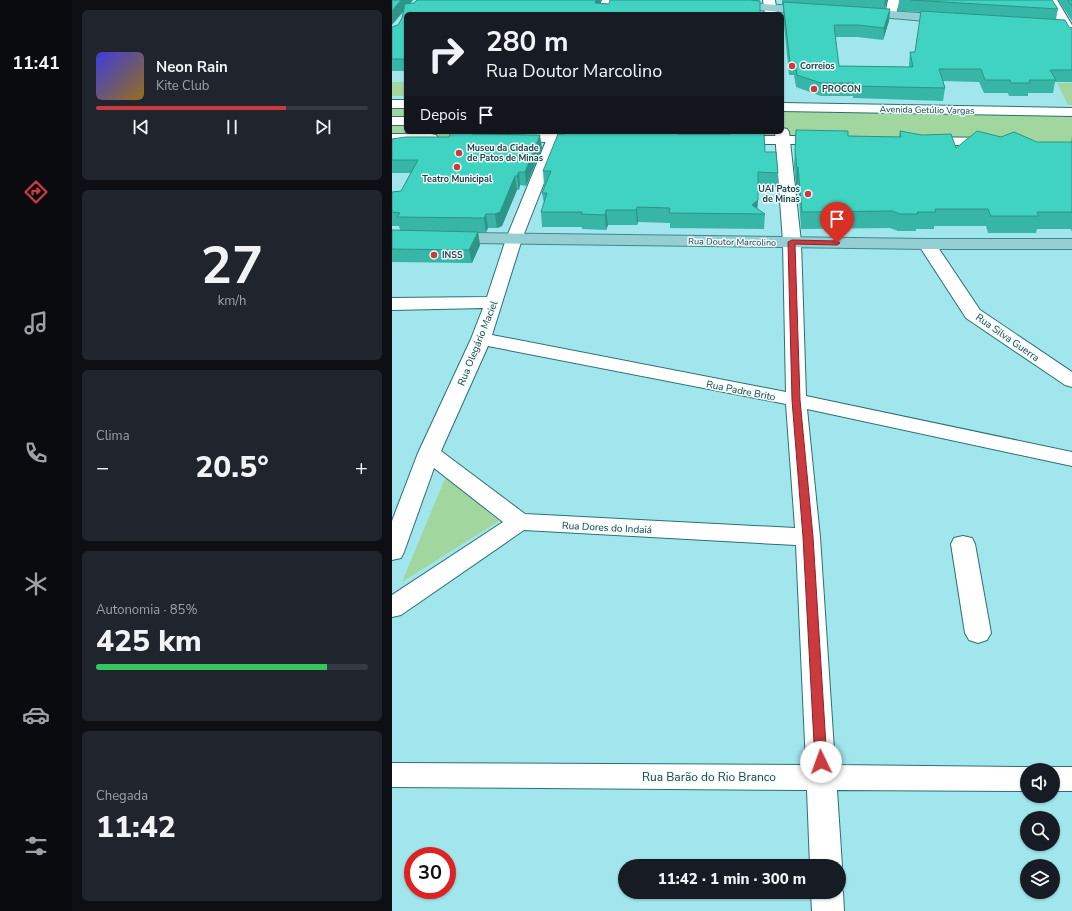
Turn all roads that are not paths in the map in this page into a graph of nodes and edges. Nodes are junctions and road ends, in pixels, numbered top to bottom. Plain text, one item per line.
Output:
1 (608, 0) edge
2 (894, 0) edge
3 (1051, 0) edge
4 (722, 5) edge
5 (770, 7) edge
6 (827, 11) edge
7 (604, 12) edge
8 (851, 13) edge
9 (891, 15) junction
10 (963, 20) edge
11 (1051, 26) edge
12 (1070, 30) edge
13 (784, 107) edge
14 (1072, 112) edge
15 (392, 122) edge
16 (404, 122) edge
17 (556, 135) edge
18 (436, 136) edge
19 (782, 136) edge
20 (392, 138) edge
21 (498, 138) edge
22 (601, 139) edge
23 (718, 139) edge
24 (837, 140) edge
25 (908, 141) edge
26 (1009, 142) edge
27 (392, 237) edge
28 (514, 239) junction
29 (792, 242) junction
30 (927, 244) junction
31 (1072, 244) edge
32 (494, 302) junction
33 (392, 304) edge
34 (480, 339) junction
35 (1072, 381) edge
36 (796, 400) junction
37 (429, 453) junction
38 (1072, 459) edge
39 (396, 516) edge
40 (519, 522) junction
41 (808, 537) junction
42 (963, 544) dead end
43 (392, 552) edge
44 (392, 608) edge
45 (978, 633) dead end
46 (392, 775) edge
47 (822, 778) junction
48 (1020, 778) edge
49 (1060, 779) edge
50 (1072, 779) edge
51 (826, 859) edge
52 (827, 899) edge
53 (828, 911) edge

1 - 7 street
2 - 9 street
3 - 12 street
4 - 5 main road
5 - 6 main road
8 - 9 main road
9 - 10 main road
11 - 12 main road
13 - 14 street, Avenida Getúlio Vargas
15 - 16 street
17 - 21 street
17 - 22 street
17 - 28 street, Rua Olegário Maciel
18 - 20 street
19 - 23 street
19 - 24 street
19 - 29 street
25 - 26 street
27 - 28 main road, Rua Doutor Marcolino
28 - 29 main road, Rua Doutor Marcolino
28 - 32 street, Rua Olegário Maciel
29 - 30 main road, Rua Doutor Marcolino
29 - 36 street
30 - 31 main road, Rua Doutor Marcolino
30 - 35 street, Rua Silva Guerra
32 - 33 street
32 - 34 street, Rua Olegário Maciel
34 - 36 street, Rua Padre Brito
34 - 37 street, Rua Olegário Maciel
36 - 38 street, Rua Padre Brito
36 - 41 street
37 - 39 street, Rua Olegário Maciel
37 - 40 street
39 - 43 street, Rua Olegário Maciel
40 - 41 street, Rua Dores do Indaiá
40 - 44 street
41 - 47 street
42 - 45 street
46 - 47 street, Rua Barão do Rio Branco
47 - 48 street, Rua Barão do Rio Branco
47 - 51 street
49 - 50 street
52 - 53 street

